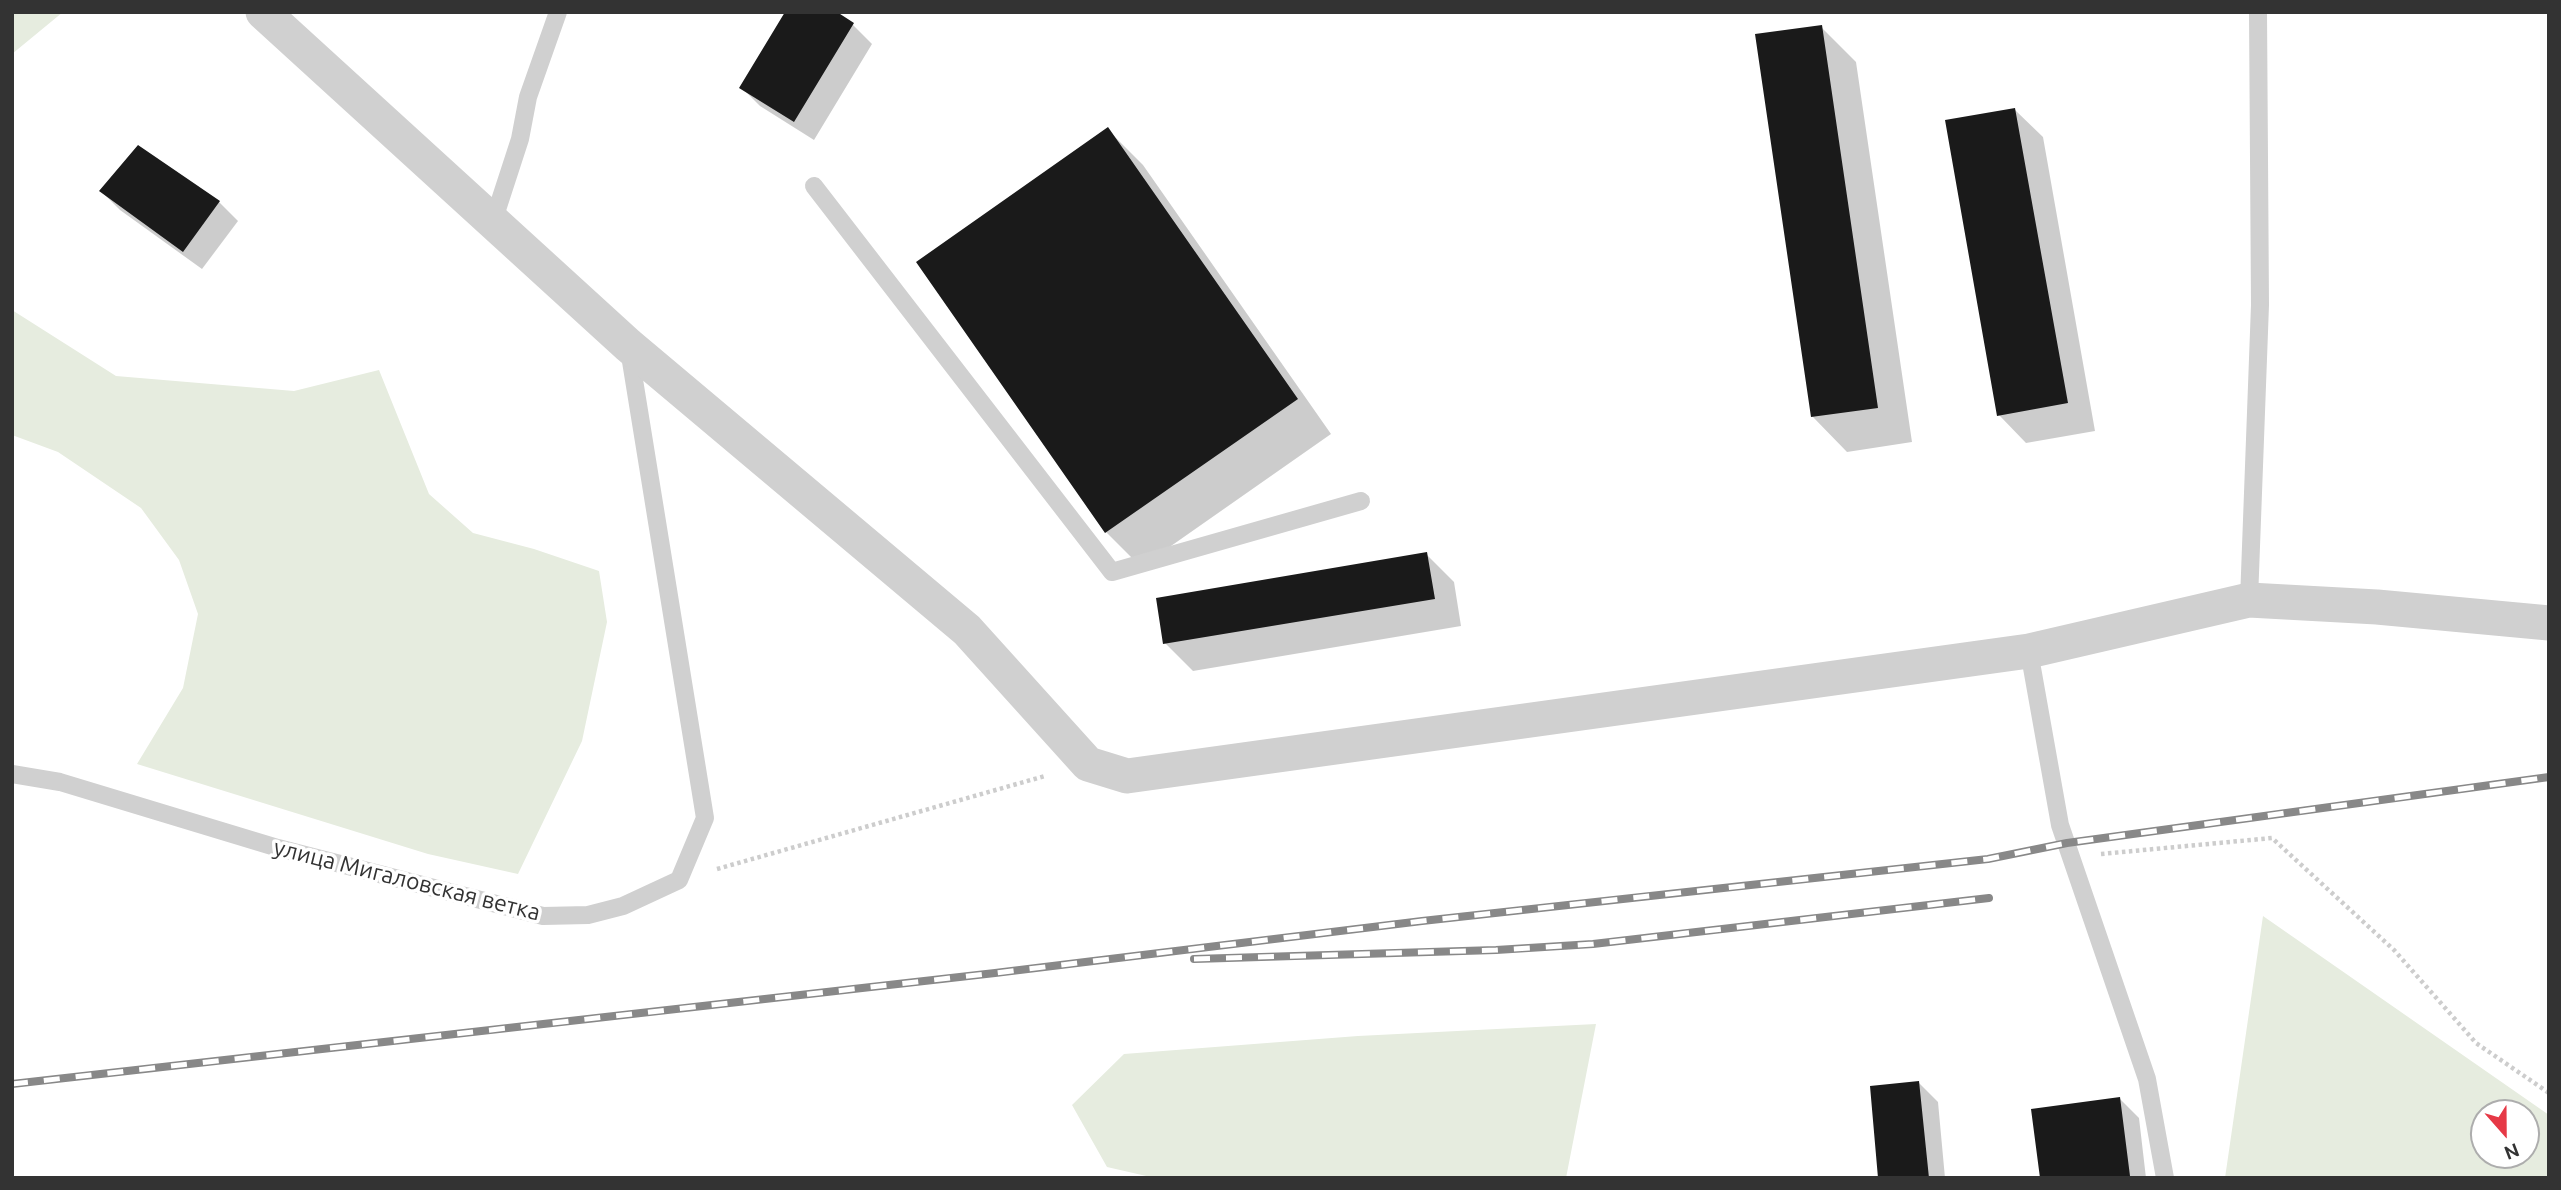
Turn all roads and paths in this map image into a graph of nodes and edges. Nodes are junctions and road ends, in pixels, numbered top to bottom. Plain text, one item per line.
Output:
1 (263, 12) edge
2 (558, 12) edge
3 (2258, 12) edge
4 (814, 186) dead end
5 (493, 222) junction
6 (628, 345) junction
7 (1361, 500) dead end
8 (2249, 600) junction
9 (2549, 623) edge
10 (2029, 651) junction
11 (1088, 764) junction
12 (12, 774) edge
13 (2072, 857) junction
14 (679, 880) junction
15 (2549, 1093) edge
16 (2165, 1178) edge

1 - 5 street
2 - 5 lane
3 - 8 lane
4 - 7 lane
5 - 6 street
6 - 11 street
6 - 14 lane
8 - 9 street
8 - 10 street
10 - 11 street
10 - 13 lane
11 - 14 path
12 - 14 lane, улица Мигаловская ветка
13 - 15 path
13 - 16 lane

